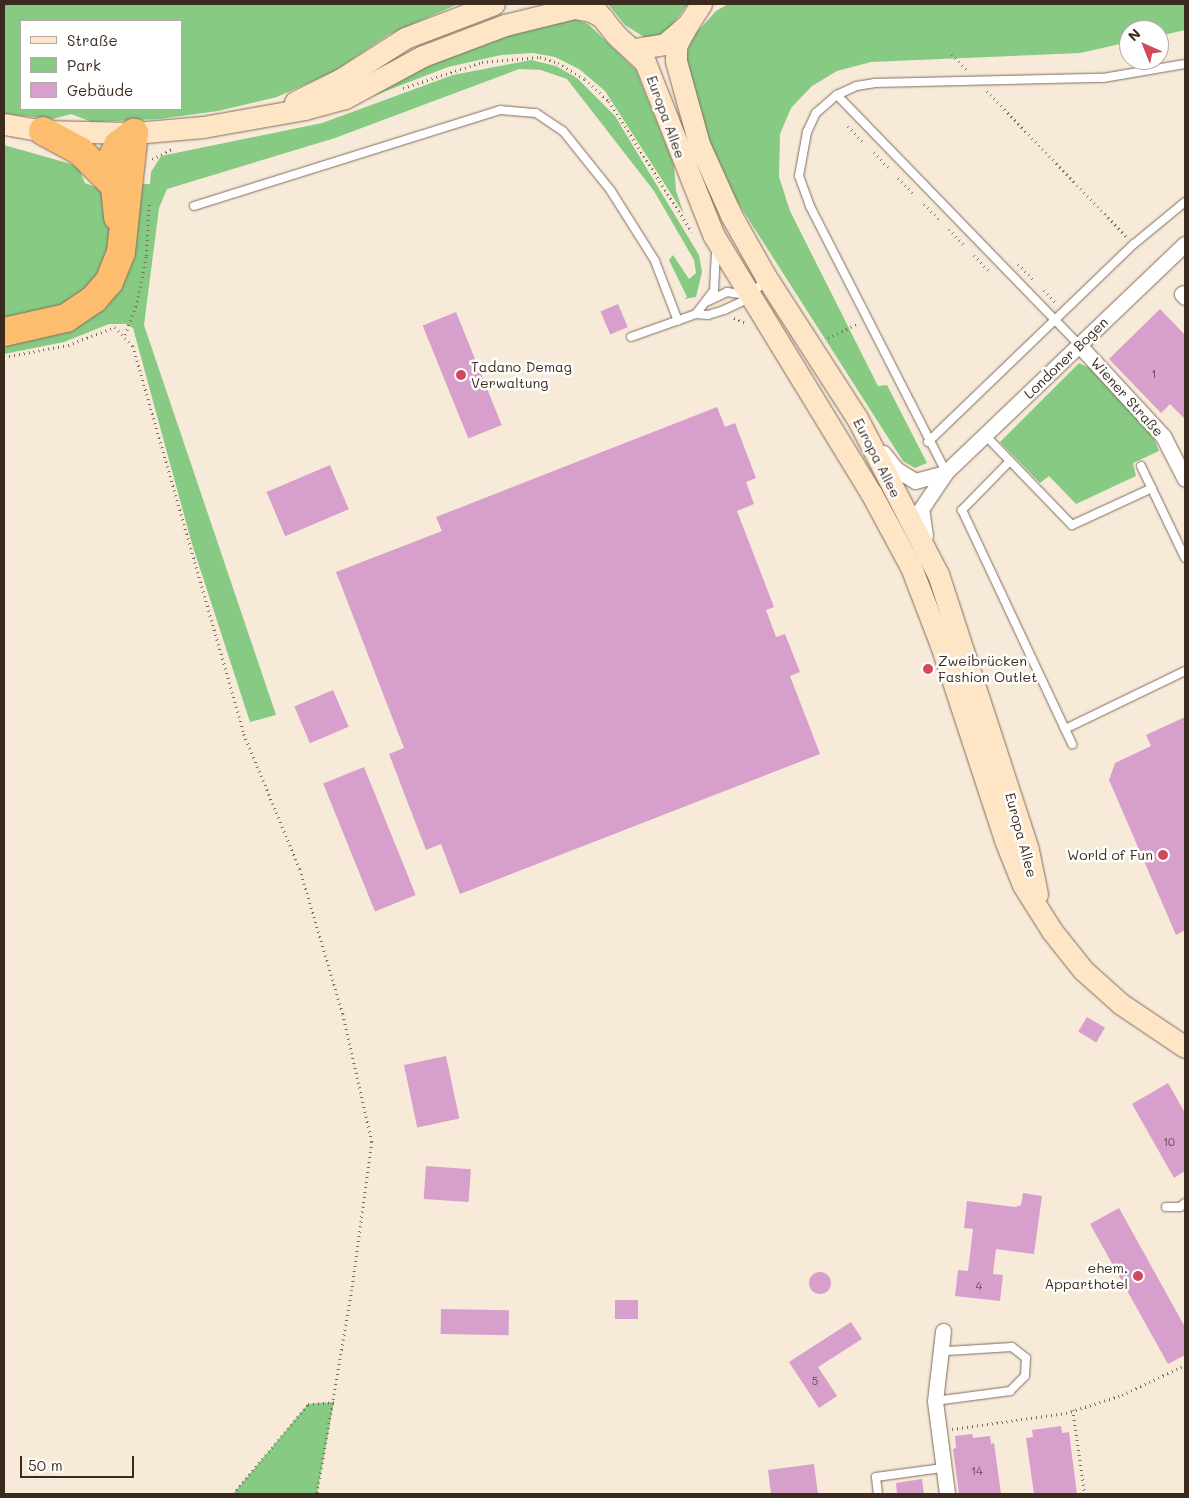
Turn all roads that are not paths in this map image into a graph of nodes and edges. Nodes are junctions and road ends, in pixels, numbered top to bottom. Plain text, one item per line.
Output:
1 (494, 4) edge
2 (597, 11) edge
3 (699, 11) edge
4 (634, 49) junction
5 (1185, 64) edge
6 (837, 95) junction
7 (267, 114) junction
8 (4, 124) edge
9 (44, 131) junction
10 (134, 133) junction
11 (112, 183) junction
12 (1185, 202) edge
13 (194, 206) dead end
14 (714, 236) junction
15 (122, 241) junction
16 (1184, 246) edge
17 (766, 277) junction
18 (708, 300) junction
19 (770, 306) junction
20 (696, 314) junction
21 (1055, 320) junction
22 (678, 321) junction
23 (4, 332) edge
24 (630, 337) dead end
25 (1079, 345) junction
26 (857, 418) junction
27 (985, 435) junction
28 (928, 442) junction
29 (1010, 461) junction
30 (1141, 466) dead end
31 (946, 472) junction
32 (1185, 479) edge
33 (1152, 488) junction
34 (1185, 558) edge
35 (938, 574) junction
36 (1185, 671) edge
37 (1065, 729) junction
38 (1072, 744) dead end
39 (1043, 915) junction
40 (1185, 1047) edge
41 (1185, 1203) edge
42 (1166, 1207) dead end
43 (943, 1331) dead end
44 (940, 1357) junction
45 (936, 1401) junction
46 (943, 1468) junction
47 (878, 1494) edge
48 (947, 1494) edge

1 - 7 main road
2 - 4 main road, Europa Allee
2 - 7 main road
3 - 4 main road
3 - 17 main road, Europa Allee
4 - 14 main road, Europa Allee
5 - 6 lane
6 - 21 lane
6 - 28 lane
7 - 10 main road
8 - 9 main road
9 - 10 main road
9 - 11 highway
10 - 11 highway
10 - 15 highway
11 - 15 highway
12 - 21 lane
13 - 22 lane
14 - 18 lane
14 - 19 main road, Europa Allee
15 - 23 highway
16 - 25 street, Londoner Bogen
17 - 19 main road, Europa Allee
17 - 19 lane
18 - 19 lane
18 - 20 lane
19 - 20 lane
19 - 26 main road, Europa Allee
19 - 39 main road, Europa Allee
20 - 22 lane
21 - 25 lane
21 - 28 lane
22 - 24 lane
25 - 27 street, Londoner Bogen
25 - 32 street, Wiener Straße
26 - 31 street, Londoner Bogen
26 - 35 main road, Europa Allee
27 - 29 lane
27 - 31 street, Londoner Bogen
28 - 31 lane
29 - 33 lane
29 - 37 lane
30 - 33 lane
31 - 35 street, Londoner Bogen
33 - 34 lane
35 - 39 main road, Europa Allee
36 - 37 lane
37 - 38 lane
39 - 40 main road, Europa Allee
41 - 42 lane
43 - 44 street
44 - 45 street
44 - 45 lane
45 - 46 street
46 - 47 lane
46 - 48 street

